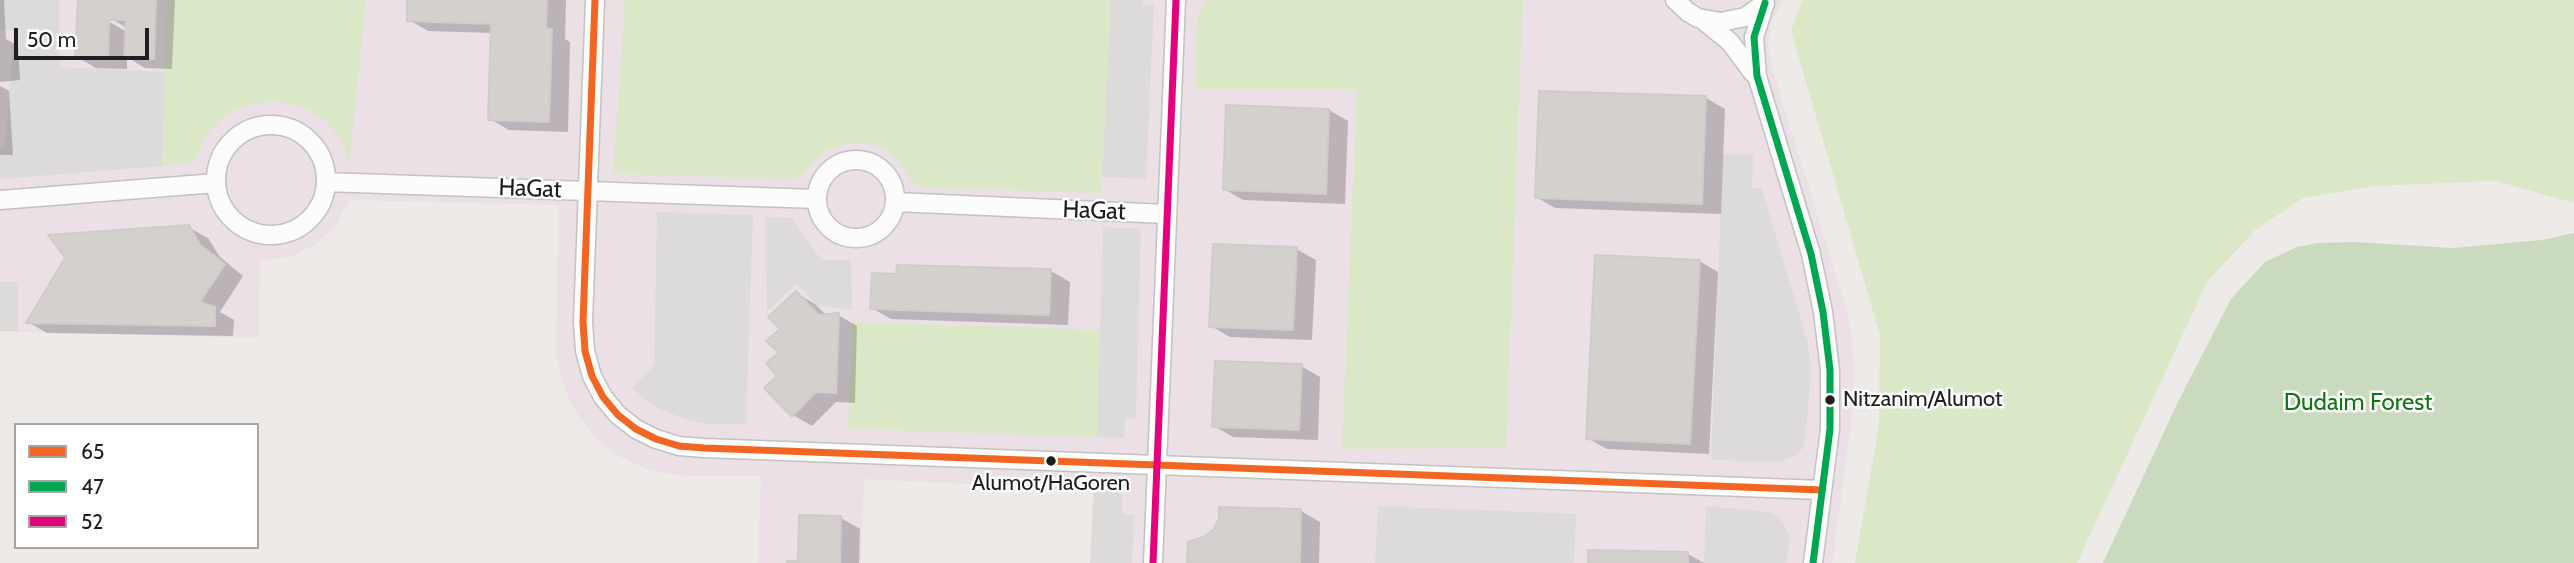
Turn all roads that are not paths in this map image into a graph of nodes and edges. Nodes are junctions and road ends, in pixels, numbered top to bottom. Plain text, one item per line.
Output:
1 (596, 0) edge
2 (1175, 0) edge
3 (1675, 0) edge
4 (1766, 2) edge
5 (1699, 18) junction
6 (1759, 85) junction
7 (327, 182) junction
8 (216, 183) junction
9 (589, 191) junction
10 (0, 200) edge
11 (817, 200) junction
12 (895, 202) junction
13 (1167, 214) junction
14 (1157, 465) junction
15 (1822, 490) junction
16 (1153, 563) edge
17 (1812, 563) edge

1 - 9 street
2 - 13 street
3 - 5 street
4 - 5 street
4 - 6 street
5 - 6 street
6 - 15 street
7 - 8 street
7 - 8 street
7 - 9 street, HaGat
8 - 10 street
9 - 11 street, HaGat
9 - 14 street
11 - 12 street
11 - 12 street
12 - 13 street, HaGat
13 - 14 street
14 - 15 street
14 - 16 street
15 - 17 street

